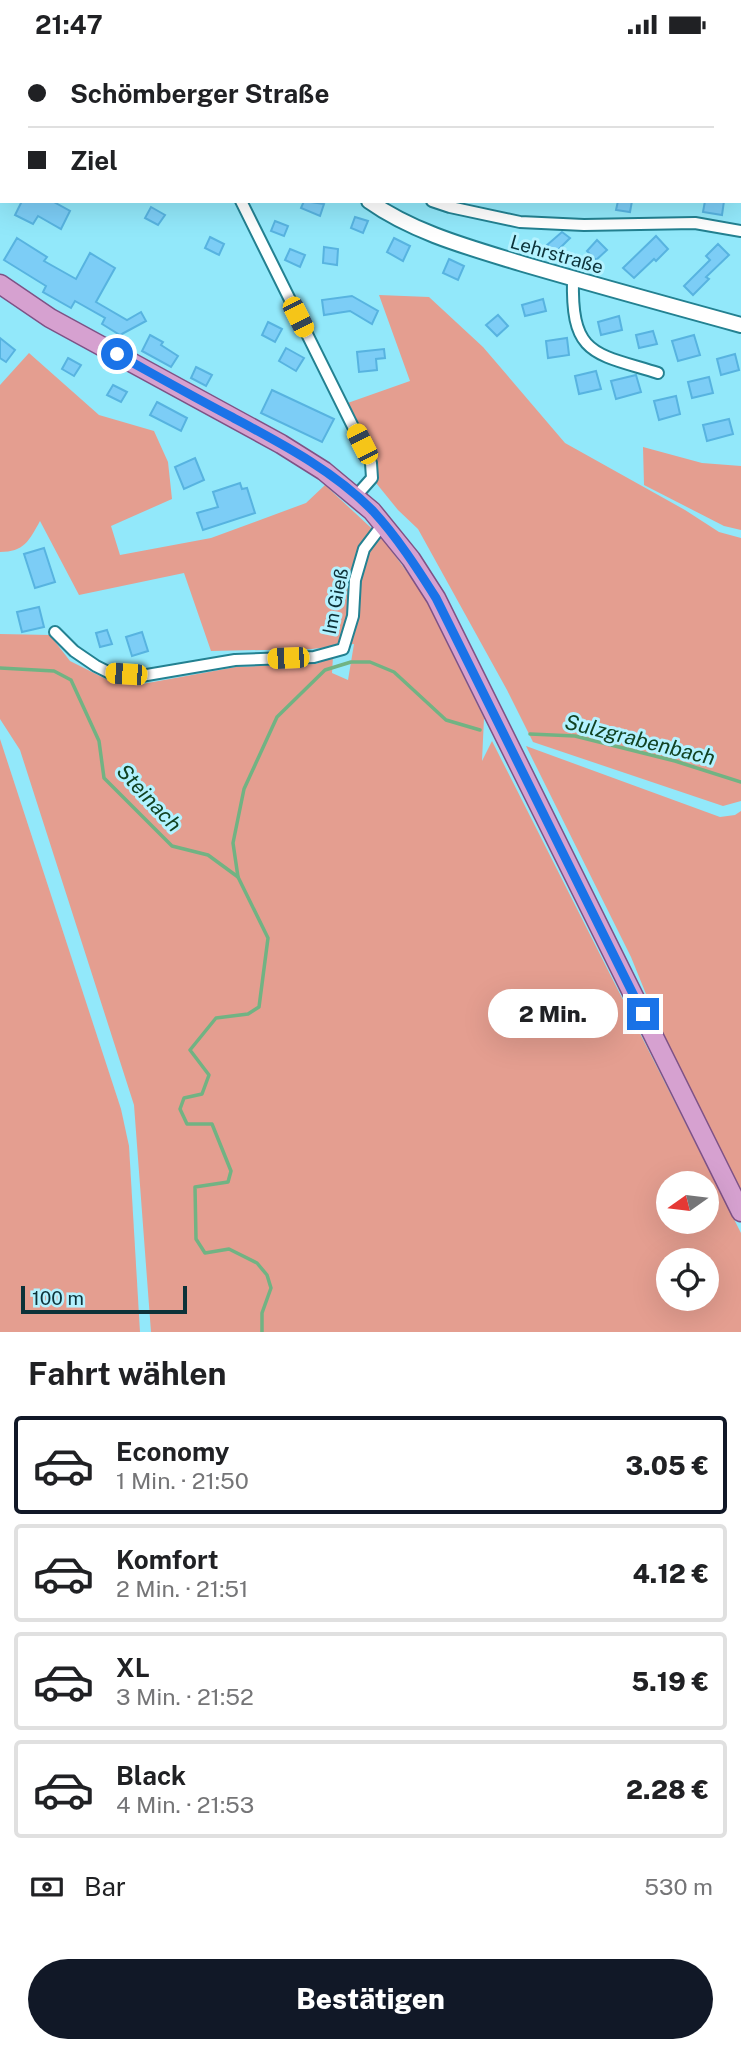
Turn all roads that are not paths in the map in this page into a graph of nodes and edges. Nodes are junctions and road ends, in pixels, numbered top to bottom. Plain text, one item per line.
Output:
1 (241, 203) edge
2 (372, 203) edge
3 (438, 203) edge
4 (741, 231) edge
5 (573, 279) junction
6 (0, 284) edge
7 (741, 325) edge
8 (658, 373) dead end
9 (356, 496) junction
10 (383, 524) junction
11 (55, 632) dead end
12 (741, 1212) edge

1 - 9 street
2 - 5 street, Lehrstraße
3 - 4 street
5 - 7 street, Lehrstraße
5 - 8 street
6 - 9 main road
9 - 10 main road
10 - 11 street, Im Gieß
10 - 12 main road

